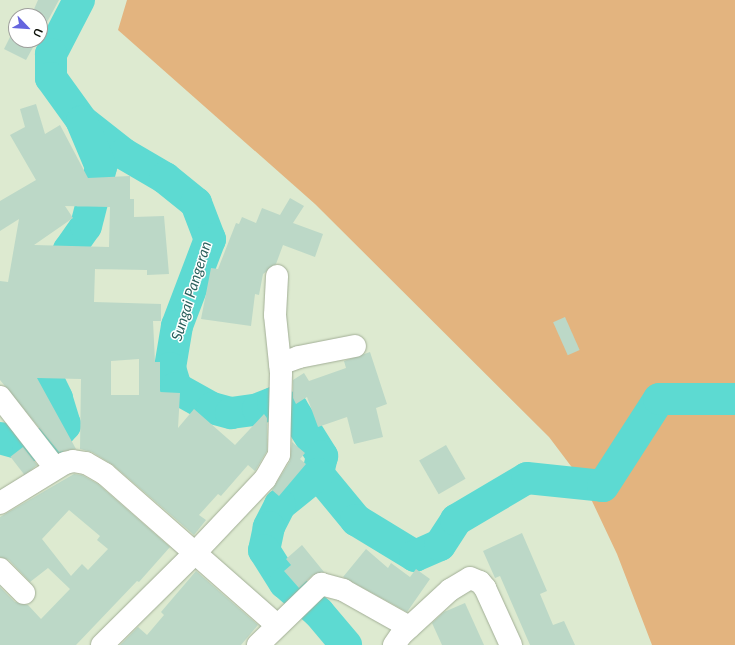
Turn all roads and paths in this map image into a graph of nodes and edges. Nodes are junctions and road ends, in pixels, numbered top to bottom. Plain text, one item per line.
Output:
1 (277, 276) dead end
2 (355, 346) dead end
3 (281, 368) junction
4 (0, 397) edge
5 (55, 468) junction
6 (0, 503) edge
7 (195, 552) junction
8 (0, 569) edge
9 (24, 594) dead end
10 (277, 625) junction
11 (409, 627) junction
12 (102, 645) edge
13 (258, 645) edge
14 (394, 645) edge
15 (511, 645) edge

1 - 3 street
2 - 3 street
3 - 7 street
4 - 5 street
5 - 6 street
5 - 7 street
7 - 10 street
7 - 12 street
8 - 9 street
10 - 11 street
10 - 13 street
11 - 14 street
11 - 15 street

